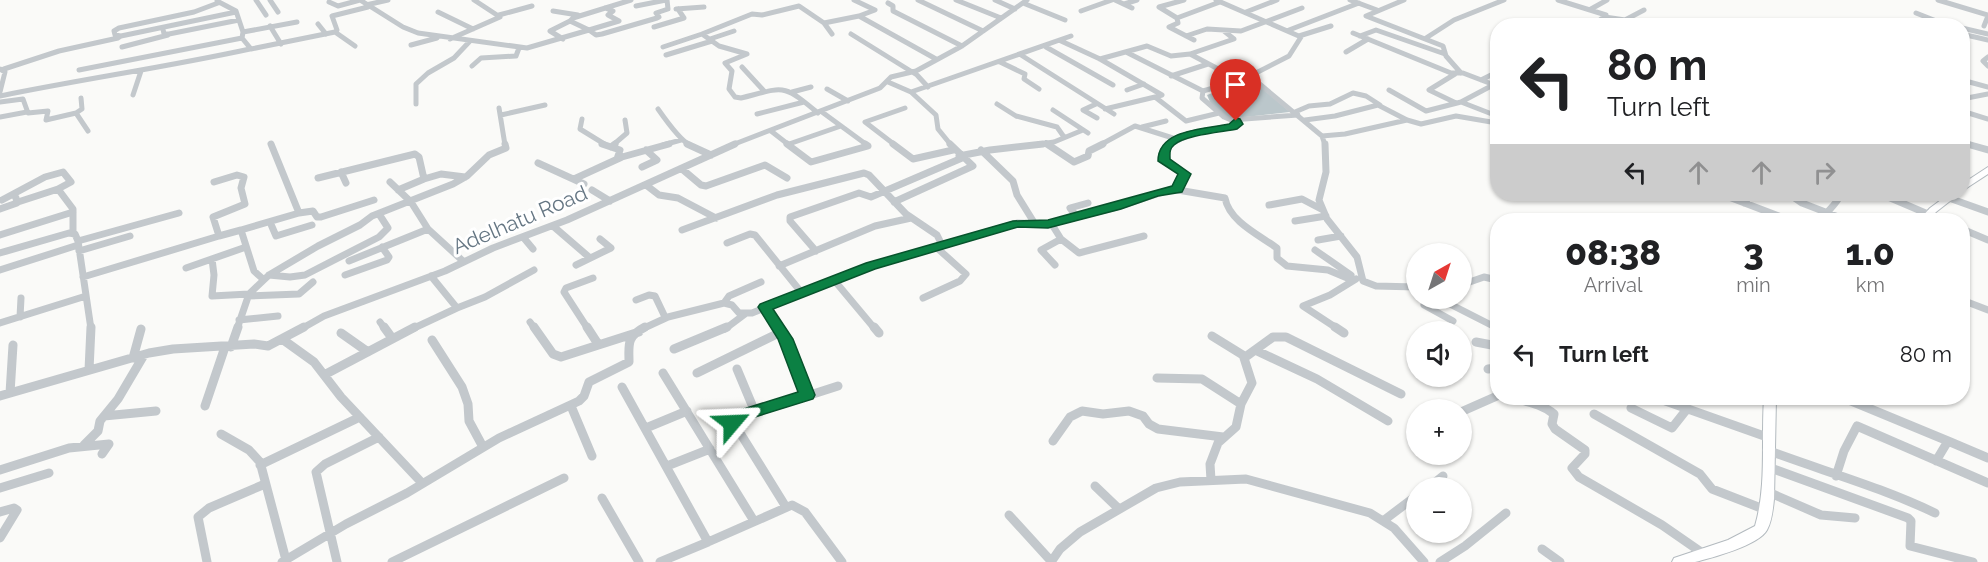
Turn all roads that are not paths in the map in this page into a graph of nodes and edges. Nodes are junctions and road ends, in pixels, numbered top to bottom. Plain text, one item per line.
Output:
1 (256, 0) edge
2 (270, 0) edge
3 (388, 0) edge
4 (474, 0) edge
5 (607, 0) edge
6 (631, 0) edge
7 (666, 0) edge
8 (854, 0) edge
9 (918, 0) edge
10 (956, 0) edge
11 (995, 0) edge
12 (1114, 0) edge
13 (1137, 0) edge
14 (1184, 0) edge
15 (1277, 0) edge
16 (1350, 0) edge
17 (1404, 0) edge
18 (1504, 0) edge
19 (1558, 0) edge
20 (1607, 0) edge
21 (1938, 0) edge
22 (1218, 1) edge
23 (218, 2) edge
24 (329, 2) dead end
25 (1025, 2) edge
26 (363, 3) edge
27 (888, 3) dead end
28 (1359, 3) junction
29 (616, 4) junction
30 (1124, 4) junction
31 (532, 6) dead end
32 (636, 6) dead end
33 (704, 7) dead end
34 (605, 8) junction
35 (1132, 8) dead end
36 (1302, 8) dead end
37 (667, 9) junction
38 (678, 9) junction
39 (1015, 9) junction
40 (1591, 9) junction
41 (1377, 10) junction
42 (1644, 10) dead end
43 (553, 11) dead end
44 (1081, 11) dead end
45 (236, 12) junction
46 (278, 12) dead end
47 (438, 12) dead end
48 (1246, 12) junction
49 (1916, 14) dead end
50 (266, 15) dead end
51 (499, 15) junction
52 (580, 15) junction
53 (859, 16) junction
54 (1988, 16) edge
55 (1605, 17) joint
56 (1001, 18) junction
57 (1177, 18) junction
58 (1609, 18) edge
59 (1628, 18) edge
60 (1927, 18) edge
61 (239, 20) junction
62 (1065, 20) dead end
63 (1266, 20) junction
64 (570, 21) junction
65 (297, 22) dead end
66 (824, 23) junction
67 (318, 24) dead end
68 (270, 26) junction
69 (1331, 26) dead end
70 (1984, 26) dead end
71 (654, 27) dead end
72 (163, 29) junction
73 (473, 29) junction
74 (589, 30) junction
75 (1223, 30) junction
76 (1289, 30) junction
77 (1970, 30) edge
78 (734, 31) dead end
79 (983, 31) junction
80 (334, 32) junction
81 (292, 33) dead end
82 (1353, 33) dead end
83 (169, 34) junction
84 (325, 34) junction
85 (702, 34) junction
86 (832, 34) dead end
87 (851, 34) dead end
88 (1988, 34) edge
89 (243, 35) junction
90 (1071, 36) dead end
91 (1186, 36) junction
92 (1299, 36) junction
93 (1360, 36) junction
94 (1970, 36) edge
95 (120, 37) junction
96 (438, 37) junction
97 (1426, 38) junction
98 (450, 39) junction
99 (563, 39) junction
100 (1368, 39) junction
101 (296, 40) junction
102 (711, 40) junction
103 (1194, 40) dead end
104 (1988, 40) edge
105 (470, 41) junction
106 (1061, 41) junction
107 (331, 42) dead end
108 (281, 44) junction
109 (411, 45) dead end
110 (355, 46) dead end
111 (962, 46) junction
112 (1046, 46) junction
113 (122, 47) junction
114 (663, 47) dead end
115 (519, 48) junction
116 (250, 49) junction
117 (1126, 52) junction
118 (1346, 52) dead end
119 (1190, 54) junction
120 (1445, 54) junction
121 (666, 55) dead end
122 (1021, 55) junction
123 (1988, 57) edge
124 (936, 59) junction
125 (1100, 59) junction
126 (128, 60) junction
127 (1000, 62) junction
128 (1208, 64) junction
129 (472, 66) dead end
130 (1988, 66) edge
131 (742, 67) dead end
132 (2, 69) edge
133 (79, 70) dead end
134 (141, 71) junction
135 (913, 73) junction
136 (1458, 73) junction
137 (117, 74) junction
138 (1171, 76) junction
139 (1251, 76) junction
140 (1490, 76) edge
141 (1481, 80) junction
142 (888, 82) junction
143 (1970, 82) edge
144 (1144, 84) junction
145 (1490, 84) edge
146 (1113, 85) dead end
147 (811, 87) dead end
148 (928, 87) junction
149 (1988, 87) edge
150 (1039, 88) dead end
151 (1490, 88) edge
152 (827, 89) dead end
153 (1127, 90) dead end
154 (1389, 90) dead end
155 (764, 91) junction
156 (1203, 91) junction
157 (792, 92) junction
158 (911, 92) junction
159 (1988, 93) edge
160 (0, 94) edge
161 (133, 95) dead end
162 (1155, 97) junction
163 (1970, 97) edge
164 (81, 98) dead end
165 (848, 101) junction
166 (0, 102) edge
167 (804, 102) junction
168 (1458, 103) junction
169 (416, 104) dead end
170 (997, 104) dead end
171 (1096, 104) junction
172 (545, 105) dead end
173 (1381, 105) junction
174 (905, 108) dead end
175 (658, 109) dead end
176 (1105, 109) junction
177 (1053, 110) dead end
178 (27, 112) junction
179 (76, 113) junction
180 (820, 113) junction
181 (1219, 113) junction
182 (1970, 113) edge
183 (757, 114) dead end
184 (1114, 114) dead end
185 (1297, 114) junction
186 (1490, 114) edge
187 (0, 117) edge
188 (1098, 118) dead end
189 (582, 119) dead end
190 (1988, 119) edge
191 (625, 120) dead end
192 (1305, 120) junction
193 (1407, 120) junction
194 (1166, 121) dead end
195 (1236, 121) junction
196 (1490, 122) edge
197 (841, 126) junction
198 (1142, 127) junction
199 (88, 131) dead end
200 (771, 131) junction
201 (1322, 136) junction
202 (1064, 137) junction
203 (1176, 139) junction
204 (681, 140) junction
205 (1046, 142) junction
206 (271, 144) dead end
207 (789, 144) junction
208 (1970, 144) edge
209 (868, 146) junction
210 (612, 147) junction
211 (646, 150) junction
212 (953, 150) junction
213 (981, 150) junction
214 (1988, 150) edge
215 (875, 151) dead end
216 (711, 155) junction
217 (961, 157) junction
218 (617, 159) junction
219 (538, 163) dead end
220 (642, 167) dead end
221 (682, 169) junction
222 (341, 172) junction
223 (1986, 174) edge
224 (465, 177) junction
225 (318, 178) dead end
226 (424, 178) junction
227 (787, 178) dead end
228 (574, 179) junction
229 (1970, 181) edge
230 (214, 182) dead end
231 (390, 182) dead end
232 (346, 183) dead end
233 (584, 184) dead end
234 (646, 185) junction
235 (58, 189) junction
236 (1178, 189) junction
237 (398, 190) junction
238 (592, 190) dead end
239 (885, 191) junction
240 (1, 200) edge
241 (374, 200) dead end
242 (610, 201) junction
243 (1739, 201) edge
244 (1799, 201) edge
245 (1838, 201) edge
246 (1894, 201) edge
247 (1945, 201) edge
248 (1960, 201) edge
249 (18, 202) junction
250 (411, 202) junction
251 (894, 202) junction
252 (1088, 203) dead end
253 (1744, 203) joint
254 (1269, 205) dead end
255 (0, 209) edge
256 (73, 212) junction
257 (1827, 212) joint
258 (1988, 212) edge
259 (179, 213) dead end
260 (299, 213) junction
261 (1324, 213) junction
262 (1769, 213) edge
263 (1917, 213) edge
264 (1932, 213) edge
265 (379, 214) junction
266 (1077, 217) junction
267 (716, 218) junction
268 (911, 218) junction
269 (1295, 221) dead end
270 (270, 222) junction
271 (1051, 223) junction
272 (1035, 224) junction
273 (312, 225) dead end
274 (554, 226) junction
275 (428, 229) junction
276 (241, 230) junction
277 (682, 230) dead end
278 (1970, 232) edge
279 (73, 233) junction
280 (0, 235) edge
281 (130, 236) dead end
282 (219, 236) junction
283 (1341, 236) junction
284 (523, 237) junction
285 (1144, 237) dead end
286 (600, 238) dead end
287 (1061, 239) junction
288 (1318, 240) dead end
289 (1988, 240) edge
290 (727, 243) dead end
291 (79, 246) junction
292 (939, 246) junction
293 (246, 247) junction
294 (382, 247) junction
295 (533, 249) dead end
296 (1315, 250) dead end
297 (816, 251) junction
298 (0, 253) edge
299 (590, 258) junction
300 (212, 259) junction
301 (349, 261) dead end
302 (464, 262) junction
303 (576, 265) dead end
304 (1055, 265) dead end
305 (779, 266) junction
306 (186, 268) dead end
307 (0, 270) edge
308 (534, 270) dead end
309 (345, 275) dead end
310 (431, 276) junction
311 (83, 277) junction
312 (266, 277) junction
313 (593, 278) dead end
314 (1490, 278) edge
315 (1357, 279) junction
316 (834, 280) junction
317 (1472, 281) edge
318 (313, 282) dead end
319 (761, 282) dead end
320 (1406, 287) edge
321 (801, 292) junction
322 (248, 295) junction
323 (86, 296) junction
324 (21, 298) dead end
325 (923, 298) dead end
326 (636, 300) dead end
327 (724, 303) junction
328 (1970, 303) edge
329 (765, 307) junction
330 (457, 308) junction
331 (1431, 309) edge
332 (1460, 309) edge
333 (1988, 310) edge
334 (745, 314) junction
335 (278, 316) dead end
336 (20, 317) junction
337 (665, 317) junction
338 (239, 320) junction
339 (1453, 321) dead end
340 (380, 322) dead end
341 (530, 322) dead end
342 (0, 323) edge
343 (1490, 324) edge
344 (141, 329) dead end
345 (639, 332) junction
346 (781, 332) junction
347 (341, 333) dead end
348 (879, 333) dead end
349 (1344, 333) dead end
350 (1212, 336) dead end
351 (392, 338) junction
352 (282, 339) junction
353 (432, 340) dead end
354 (1476, 342) dead end
355 (598, 344) junction
356 (13, 345) dead end
357 (1490, 345) edge
358 (228, 347) junction
359 (674, 349) dead end
360 (1255, 350) junction
361 (368, 352) junction
362 (144, 355) junction
363 (1246, 357) junction
364 (133, 358) junction
365 (737, 369) dead end
366 (89, 370) junction
367 (663, 373) dead end
368 (697, 373) dead end
369 (324, 375) junction
370 (1157, 378) dead end
371 (838, 386) dead end
372 (622, 387) dead end
373 (10, 393) junction
374 (1401, 393) dead end
375 (807, 395) junction
376 (0, 396) edge
377 (1490, 399) edge
378 (1241, 404) junction
379 (571, 405) junction
380 (1540, 405) edge
381 (1676, 405) edge
382 (1770, 405) edge
383 (1861, 405) edge
384 (205, 406) dead end
385 (1472, 407) edge
386 (1631, 408) dead end
387 (1687, 409) junction
388 (156, 411) dead end
389 (687, 411) junction
390 (755, 411) junction
391 (1594, 414) dead end
392 (104, 416) junction
393 (360, 417) junction
394 (1388, 421) dead end
395 (645, 428) junction
396 (221, 434) dead end
397 (379, 437) junction
398 (1223, 437) junction
399 (1053, 441) dead end
400 (1948, 441) junction
401 (1767, 444) junction
402 (83, 445) junction
403 (483, 447) junction
404 (710, 449) junction
405 (102, 454) dead end
406 (592, 456) dead end
407 (1988, 458) edge
408 (1936, 461) junction
409 (260, 465) junction
410 (667, 466) junction
411 (1768, 467) junction
412 (0, 470) edge
413 (49, 473) dead end
414 (1836, 476) junction
415 (564, 478) dead end
416 (1211, 480) junction
417 (422, 483) junction
418 (1988, 483) edge
419 (265, 484) junction
420 (1095, 486) dead end
421 (0, 488) edge
422 (1768, 492) junction
423 (602, 498) dead end
424 (1406, 504) edge
425 (786, 507) junction
426 (1119, 509) junction
427 (1766, 510) junction
428 (0, 512) edge
429 (1506, 513) dead end
430 (1935, 513) dead end
431 (1009, 515) dead end
432 (1855, 518) dead end
433 (754, 521) junction
434 (1383, 521) junction
435 (330, 536) junction
436 (0, 538) edge
437 (708, 542) junction
438 (1542, 549) dead end
439 (1701, 552) junction
440 (1951, 560) edge
441 (284, 561) edge
442 (207, 562) edge
443 (337, 562) edge
444 (392, 562) edge
445 (639, 562) edge
446 (660, 562) edge
447 (842, 562) edge
448 (1051, 562) edge
449 (1424, 562) edge
450 (1440, 562) edge
451 (1560, 562) edge
452 (1679, 562) edge
453 (1973, 562) edge

1 - 50 street
2 - 46 street
3 - 26 street
4 - 51 street
5 - 29 street
6 - 29 street
7 - 32 street
7 - 37 street
8 - 53 street
9 - 79 street
10 - 56 street
11 - 39 street
12 - 30 street
12 - 44 street
13 - 30 street
14 - 57 street
15 - 48 street
16 - 28 street
17 - 41 street
18 - 97 street
19 - 40 street
20 - 40 street
21 - 54 street
22 - 48 street
22 - 57 street
23 - 45 street
23 - 95 street
24 - 26 street
25 - 39 street, Adelhatu Road
25 - 62 street
26 - 80 street
26 - 96 street
27 - 111 street
28 - 41 street
28 - 76 street
29 - 34 street
30 - 35 street
31 - 51 street
33 - 38 street
34 - 52 street
34 - 74 street
36 - 63 street
37 - 38 street
37 - 74 street
38 - 71 street
39 - 56 street, Adelhatu Road
40 - 55 street
41 - 97 street
42 - 59 street
43 - 52 street
45 - 61 street
45 - 72 street
47 - 73 street
48 - 63 street
49 - 60 street
51 - 73 street
52 - 64 street
53 - 66 street
53 - 124 street
54 - 70 street
55 - 58 street
56 - 79 street, Adelhatu Road
57 - 91 street
61 - 83 street
61 - 89 street
63 - 75 street
63 - 76 street
64 - 74 street
64 - 99 street
65 - 68 street
66 - 85 street
66 - 86 street
67 - 84 street
68 - 89 street
68 - 108 street
69 - 92 street
72 - 83 street
72 - 95 street
73 - 98 street
74 - 99 street
75 - 91 street
75 - 119 street
76 - 92 street
77 - 88 street
78 - 102 street
79 - 111 street, Adelhatu Road
80 - 84 street
80 - 110 street
81 - 101 street
82 - 93 street
83 - 113 street
84 - 101 street
84 - 107 street
85 - 102 street
85 - 114 street
87 - 135 street
89 - 116 street
89 - 126 street
90 - 106 street
91 - 103 street
92 - 139 street
93 - 100 street
93 - 120 street
94 - 104 street
95 - 113 street
95 - 132 street
96 - 98 street
96 - 109 street
97 - 120 street
98 - 105 street
99 - 115 street
100 - 118 street
100 - 136 street
101 - 108 street
102 - 121 street
102 - 155 street
105 - 115 street
105 - 169 street
106 - 112 street
106 - 125 street
108 - 116 street
111 - 124 street, Adelhatu Road
112 - 122 street
112 - 146 street
113 - 126 street
115 - 129 street
116 - 134 street
117 - 119 street
117 - 125 street
117 - 138 street
119 - 128 street
120 - 136 street
122 - 127 street
122 - 171 street
123 - 130 street
124 - 135 street, Adelhatu Road
125 - 144 street
126 - 133 street
126 - 137 street
127 - 148 street
127 - 150 street
128 - 138 street
128 - 139 street
131 - 155 street
132 - 160 street
134 - 137 street
134 - 161 street
135 - 142 street, Adelhatu Road
135 - 148 street
136 - 141 street
136 - 168 street
137 - 160 street
138 - 156 street
139 - 156 street
139 - 185 street
140 - 141 street
141 - 145 street
142 - 158 street
142 - 165 street, Adelhatu Road
143 - 149 street
144 - 153 street
144 - 162 street
147 - 157 street
148 - 158 street
151 - 168 street
152 - 165 street
154 - 168 street
155 - 157 street
156 - 181 street
157 - 167 street
158 - 212 street
159 - 163 street
162 - 176 street
162 - 181 street
164 - 179 street
165 - 180 street, Adelhatu Road
166 - 178 street
167 - 180 street
167 - 183 street
168 - 186 street
170 - 202 street
171 - 176 street
171 - 188 street
172 - 224 street
173 - 185 street
173 - 192 street
173 - 193 street
174 - 212 street
175 - 204 street
176 - 184 street
177 - 202 street
178 - 179 street
178 - 187 street
179 - 199 street
180 - 197 street
180 - 200 street, Adelhatu Road
181 - 195 street
182 - 190 street
185 - 192 street
185 - 195 street
189 - 210 street
191 - 210 street
192 - 201 street
193 - 196 street
193 - 201 street
194 - 198 street
195 - 203 street
197 - 207 street
197 - 209 street
198 - 203 street
198 - 205 street
200 - 207 street
200 - 216 street, Adelhatu Road
201 - 261 street
202 - 205 street
203 - 236 street
204 - 211 street
204 - 216 street
205 - 213 street
206 - 260 street
207 - 209 street
208 - 214 street
209 - 215 street
210 - 218 street
211 - 218 street
211 - 220 street
212 - 217 street
213 - 217 street
213 - 272 street
216 - 221 street, Adelhatu Road
217 - 239 street
217 - 251 street
218 - 228 street
219 - 228 street
221 - 227 street
221 - 234 street, Adelhatu Road
222 - 225 street
222 - 226 street
222 - 232 street
223 - 229 main road
224 - 226 street
224 - 250 street
226 - 237 street
228 - 233 street
230 - 282 street
231 - 237 street
234 - 242 street, Adelhatu Road
234 - 267 street
235 - 240 street
235 - 249 street
235 - 256 street
236 - 266 street
236 - 315 street
237 - 250 street
238 - 242 street
239 - 251 street
239 - 267 street
239 - 297 street
240 - 249 street
241 - 260 street
242 - 274 street, Adelhatu Road
243 - 253 street
244 - 257 street
245 - 257 street
246 - 263 street
247 - 264 main road
248 - 258 street
249 - 255 street
250 - 265 street
250 - 275 street
251 - 268 street
252 - 266 street
253 - 262 street
254 - 261 street
256 - 279 street
256 - 280 street
259 - 291 street
260 - 270 street
261 - 269 street
261 - 283 street
265 - 312 street
265 - 312 street
266 - 271 street
267 - 277 street
268 - 292 street
268 - 297 street
270 - 273 street
270 - 276 street
271 - 272 street
271 - 287 street
272 - 292 street
274 - 284 street, Adelhatu Road
274 - 299 street
275 - 294 street
275 - 302 street
276 - 282 street
276 - 293 street
278 - 289 street
279 - 291 street
279 - 298 street
281 - 291 street
282 - 311 street
283 - 288 street
283 - 315 street
284 - 295 street
284 - 302 street, Adelhatu Road
285 - 287 street
286 - 299 street
287 - 304 street
290 - 305 street
291 - 307 street
291 - 311 street
292 - 316 street
292 - 325 street
293 - 300 street
293 - 312 street
294 - 301 street
294 - 309 street
296 - 315 street
297 - 305 street
299 - 303 street
300 - 306 street
300 - 322 street
302 - 310 street, Adelhatu Road
305 - 321 street
308 - 330 street
310 - 330 street
310 - 352 street, Adelhatu Road
311 - 323 street
312 - 322 street
313 - 355 street
314 - 317 street
315 - 320 street
315 - 349 street
316 - 321 street
316 - 348 street
318 - 322 street
319 - 327 street
321 - 329 street
322 - 338 street
323 - 336 street
323 - 366 street
324 - 336 street
326 - 337 street
327 - 334 street
327 - 337 street
328 - 333 street
329 - 334 street
329 - 346 street
330 - 351 street
331 - 339 street
332 - 343 street
334 - 359 street
335 - 338 street
336 - 342 street
337 - 345 street
338 - 358 street
340 - 351 street
341 - 355 street
344 - 364 street
345 - 355 street
345 - 379 street
346 - 368 street
346 - 375 street
347 - 361 street
350 - 363 street
351 - 361 street
352 - 358 street, Adelhatu Road
352 - 369 street
353 - 403 street
354 - 357 street
356 - 373 street
358 - 362 street, Adelhatu Road
358 - 384 street
360 - 363 street
360 - 374 street
360 - 394 street
361 - 369 street
362 - 364 street, Adelhatu Road
362 - 392 street
363 - 378 street
364 - 366 street, Adelhatu Road
365 - 390 street
366 - 373 street, Adelhatu Road
367 - 389 street
369 - 393 street
370 - 378 street
371 - 375 street
372 - 395 street
373 - 376 street, Adelhatu Road
375 - 390 street
377 - 385 street
378 - 398 street
379 - 403 street
379 - 406 street
380 - 439 street
381 - 387 street
382 - 401 main road
383 - 400 street
386 - 387 street
387 - 401 street
388 - 392 street
389 - 395 street
389 - 404 street
390 - 425 street
391 - 427 street
392 - 402 street
393 - 397 street
393 - 409 street
395 - 410 street
396 - 409 street
397 - 417 street
397 - 435 street
398 - 399 street
398 - 416 street
400 - 407 street
400 - 408 street
401 - 411 main road
401 - 414 street
402 - 405 street
402 - 412 street
403 - 417 street
404 - 410 street
404 - 433 street
408 - 414 street
408 - 418 street
409 - 419 street
410 - 437 street
411 - 422 main road
411 - 440 street
413 - 421 street
414 - 430 street
415 - 444 street
416 - 426 street
416 - 434 street
417 - 435 street
419 - 441 street
419 - 442 street
420 - 426 street
422 - 427 main road
422 - 432 street
423 - 445 street
424 - 434 street
425 - 433 street
425 - 447 street
426 - 448 street
427 - 439 main road
428 - 436 street
429 - 450 street
431 - 448 street
433 - 437 street
434 - 449 street
435 - 441 street
435 - 443 street
437 - 446 street
438 - 451 street
439 - 452 main road
440 - 453 street

